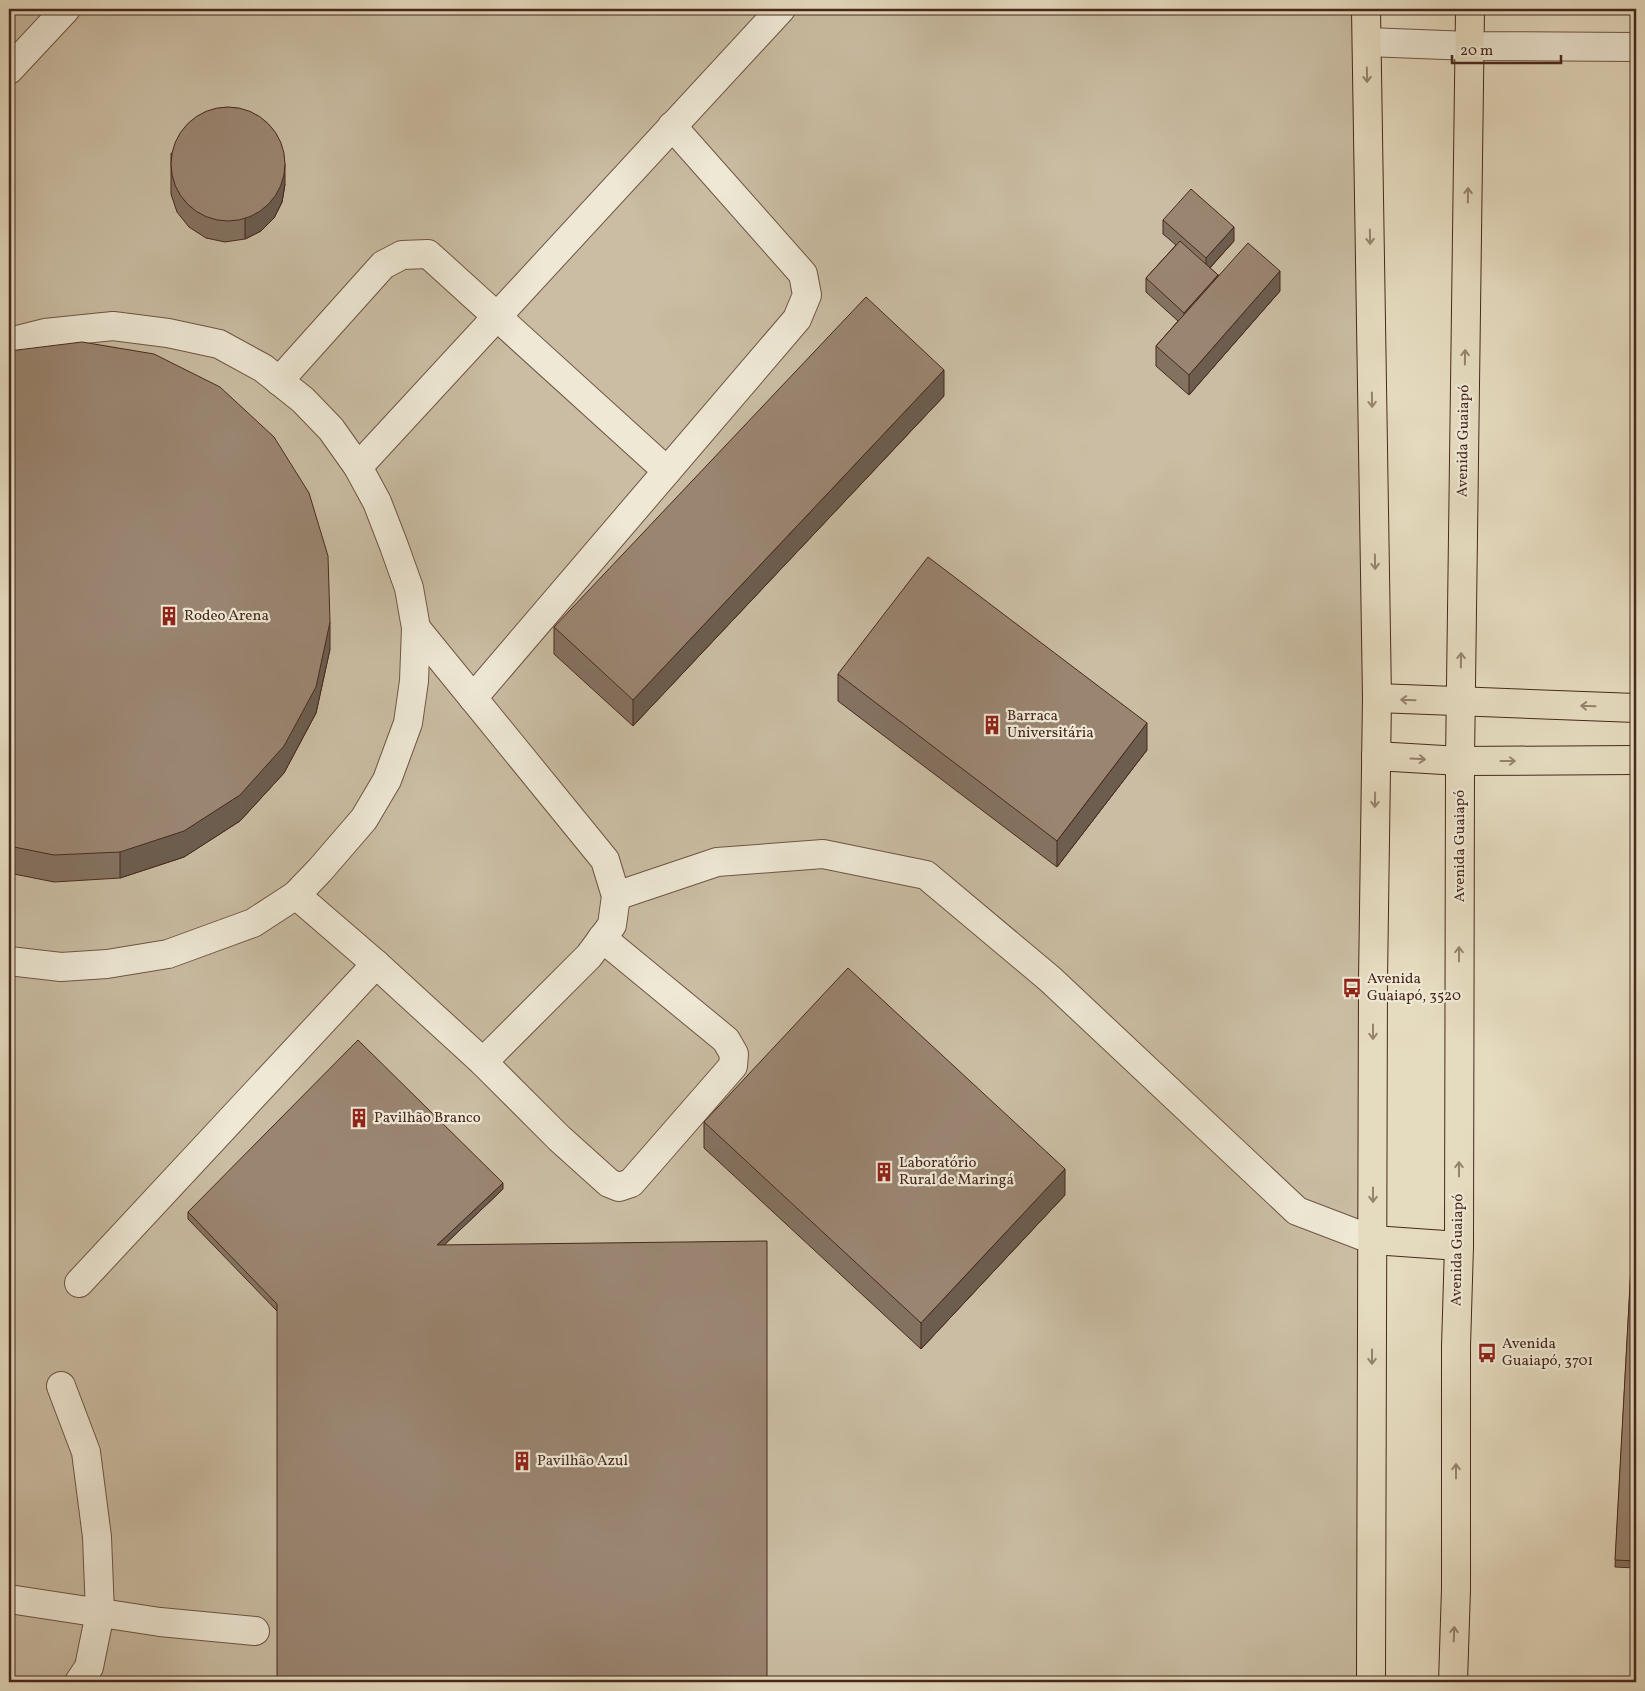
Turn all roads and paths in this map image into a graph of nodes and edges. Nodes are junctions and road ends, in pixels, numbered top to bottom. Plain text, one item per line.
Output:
1 (66, 9) edge
2 (781, 9) edge
3 (1366, 9) edge
4 (1470, 9) edge
5 (1367, 42) junction
6 (1470, 46) junction
7 (1636, 47) edge
8 (9, 70) edge
9 (672, 126) junction
10 (496, 318) junction
11 (9, 342) edge
12 (279, 380) junction
13 (358, 467) junction
14 (667, 471) junction
15 (416, 628) junction
16 (473, 698) junction
17 (1377, 698) junction
18 (1460, 702) junction
19 (1636, 708) edge
20 (1376, 756) junction
21 (1636, 760) edge
22 (1460, 761) junction
23 (296, 895) junction
24 (616, 896) junction
25 (602, 938) junction
26 (9, 964) edge
27 (376, 964) junction
28 (483, 1062) junction
29 (1373, 1240) junction
30 (1459, 1246) junction
31 (79, 1283) dead end
32 (61, 1386) dead end
33 (9, 1599) edge
34 (100, 1613) junction
35 (255, 1631) dead end
36 (79, 1682) edge
37 (1372, 1682) edge
38 (1453, 1682) edge

1 - 8 street
2 - 9 street
3 - 5 main road
4 - 6 main road, Avenida Guaiapó
5 - 6 street
5 -> 17 main road
6 - 7 street
18 -> 6 main road, Avenida Guaiapó
9 - 10 street
9 - 14 street
10 - 12 street
10 - 13 street
10 - 14 street
11 - 12 street
12 - 13 street
13 - 15 street
14 - 16 street
15 - 16 street
15 - 23 street
16 - 24 street
18 -> 17 main road
17 - 20 main road
19 -> 18 main road
18 - 22 main road, Avenida Guaiapó
20 -> 22 main road
20 -> 29 main road
22 -> 21 main road
30 -> 22 main road, Avenida Guaiapó
23 - 26 street
23 - 27 street
24 - 25 street
24 - 29 street
25 - 28 street
25 - 28 street
27 - 28 street
27 - 31 street
29 - 30 main road
29 -> 37 main road
38 -> 30 main road, Avenida Guaiapó
32 - 34 street
33 - 34 street
34 - 35 street
34 - 36 street

